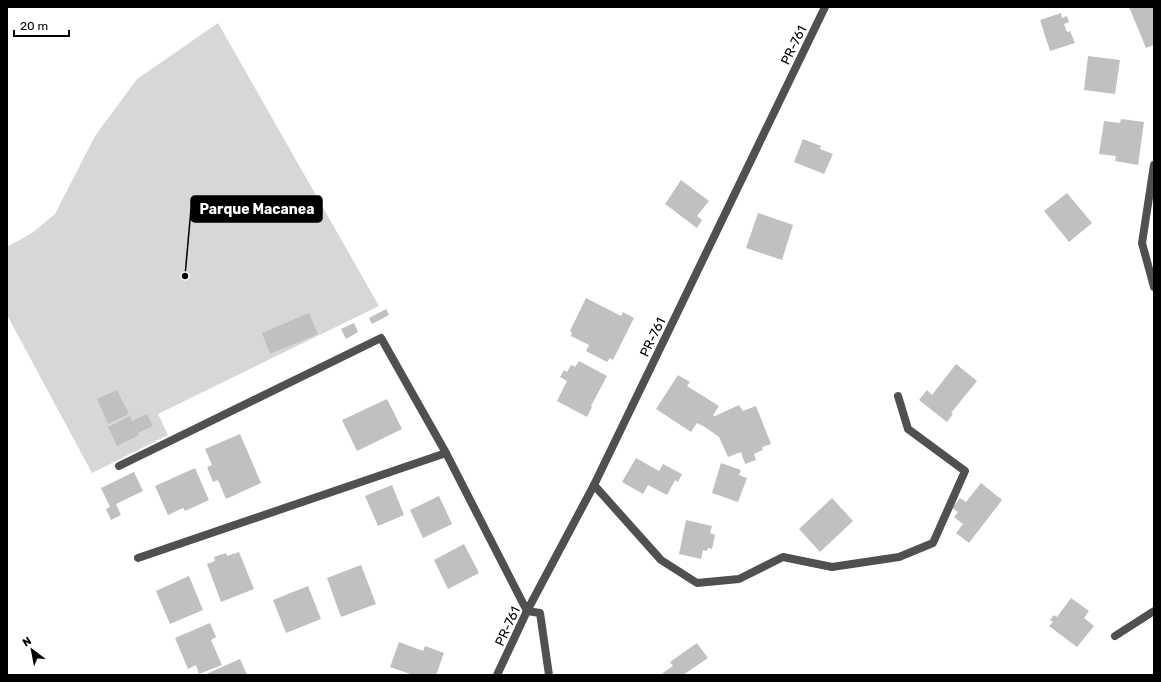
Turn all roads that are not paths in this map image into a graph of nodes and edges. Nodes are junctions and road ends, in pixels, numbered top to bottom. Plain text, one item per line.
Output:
1 (825, 7) edge
2 (1154, 165) edge
3 (1154, 287) edge
4 (898, 396) dead end
5 (446, 453) junction
6 (119, 466) dead end
7 (594, 485) junction
8 (138, 558) dead end
9 (527, 611) junction
10 (1154, 611) edge
11 (1115, 636) dead end
12 (497, 675) edge
13 (549, 675) edge

1 - 7 street, PR-761 / PR-761
2 - 3 street
4 - 7 street
5 - 6 street
5 - 8 street
5 - 9 street
7 - 9 street, PR-761 / PR-761
9 - 12 street, PR-761 / PR-761
9 - 13 street
10 - 11 street

